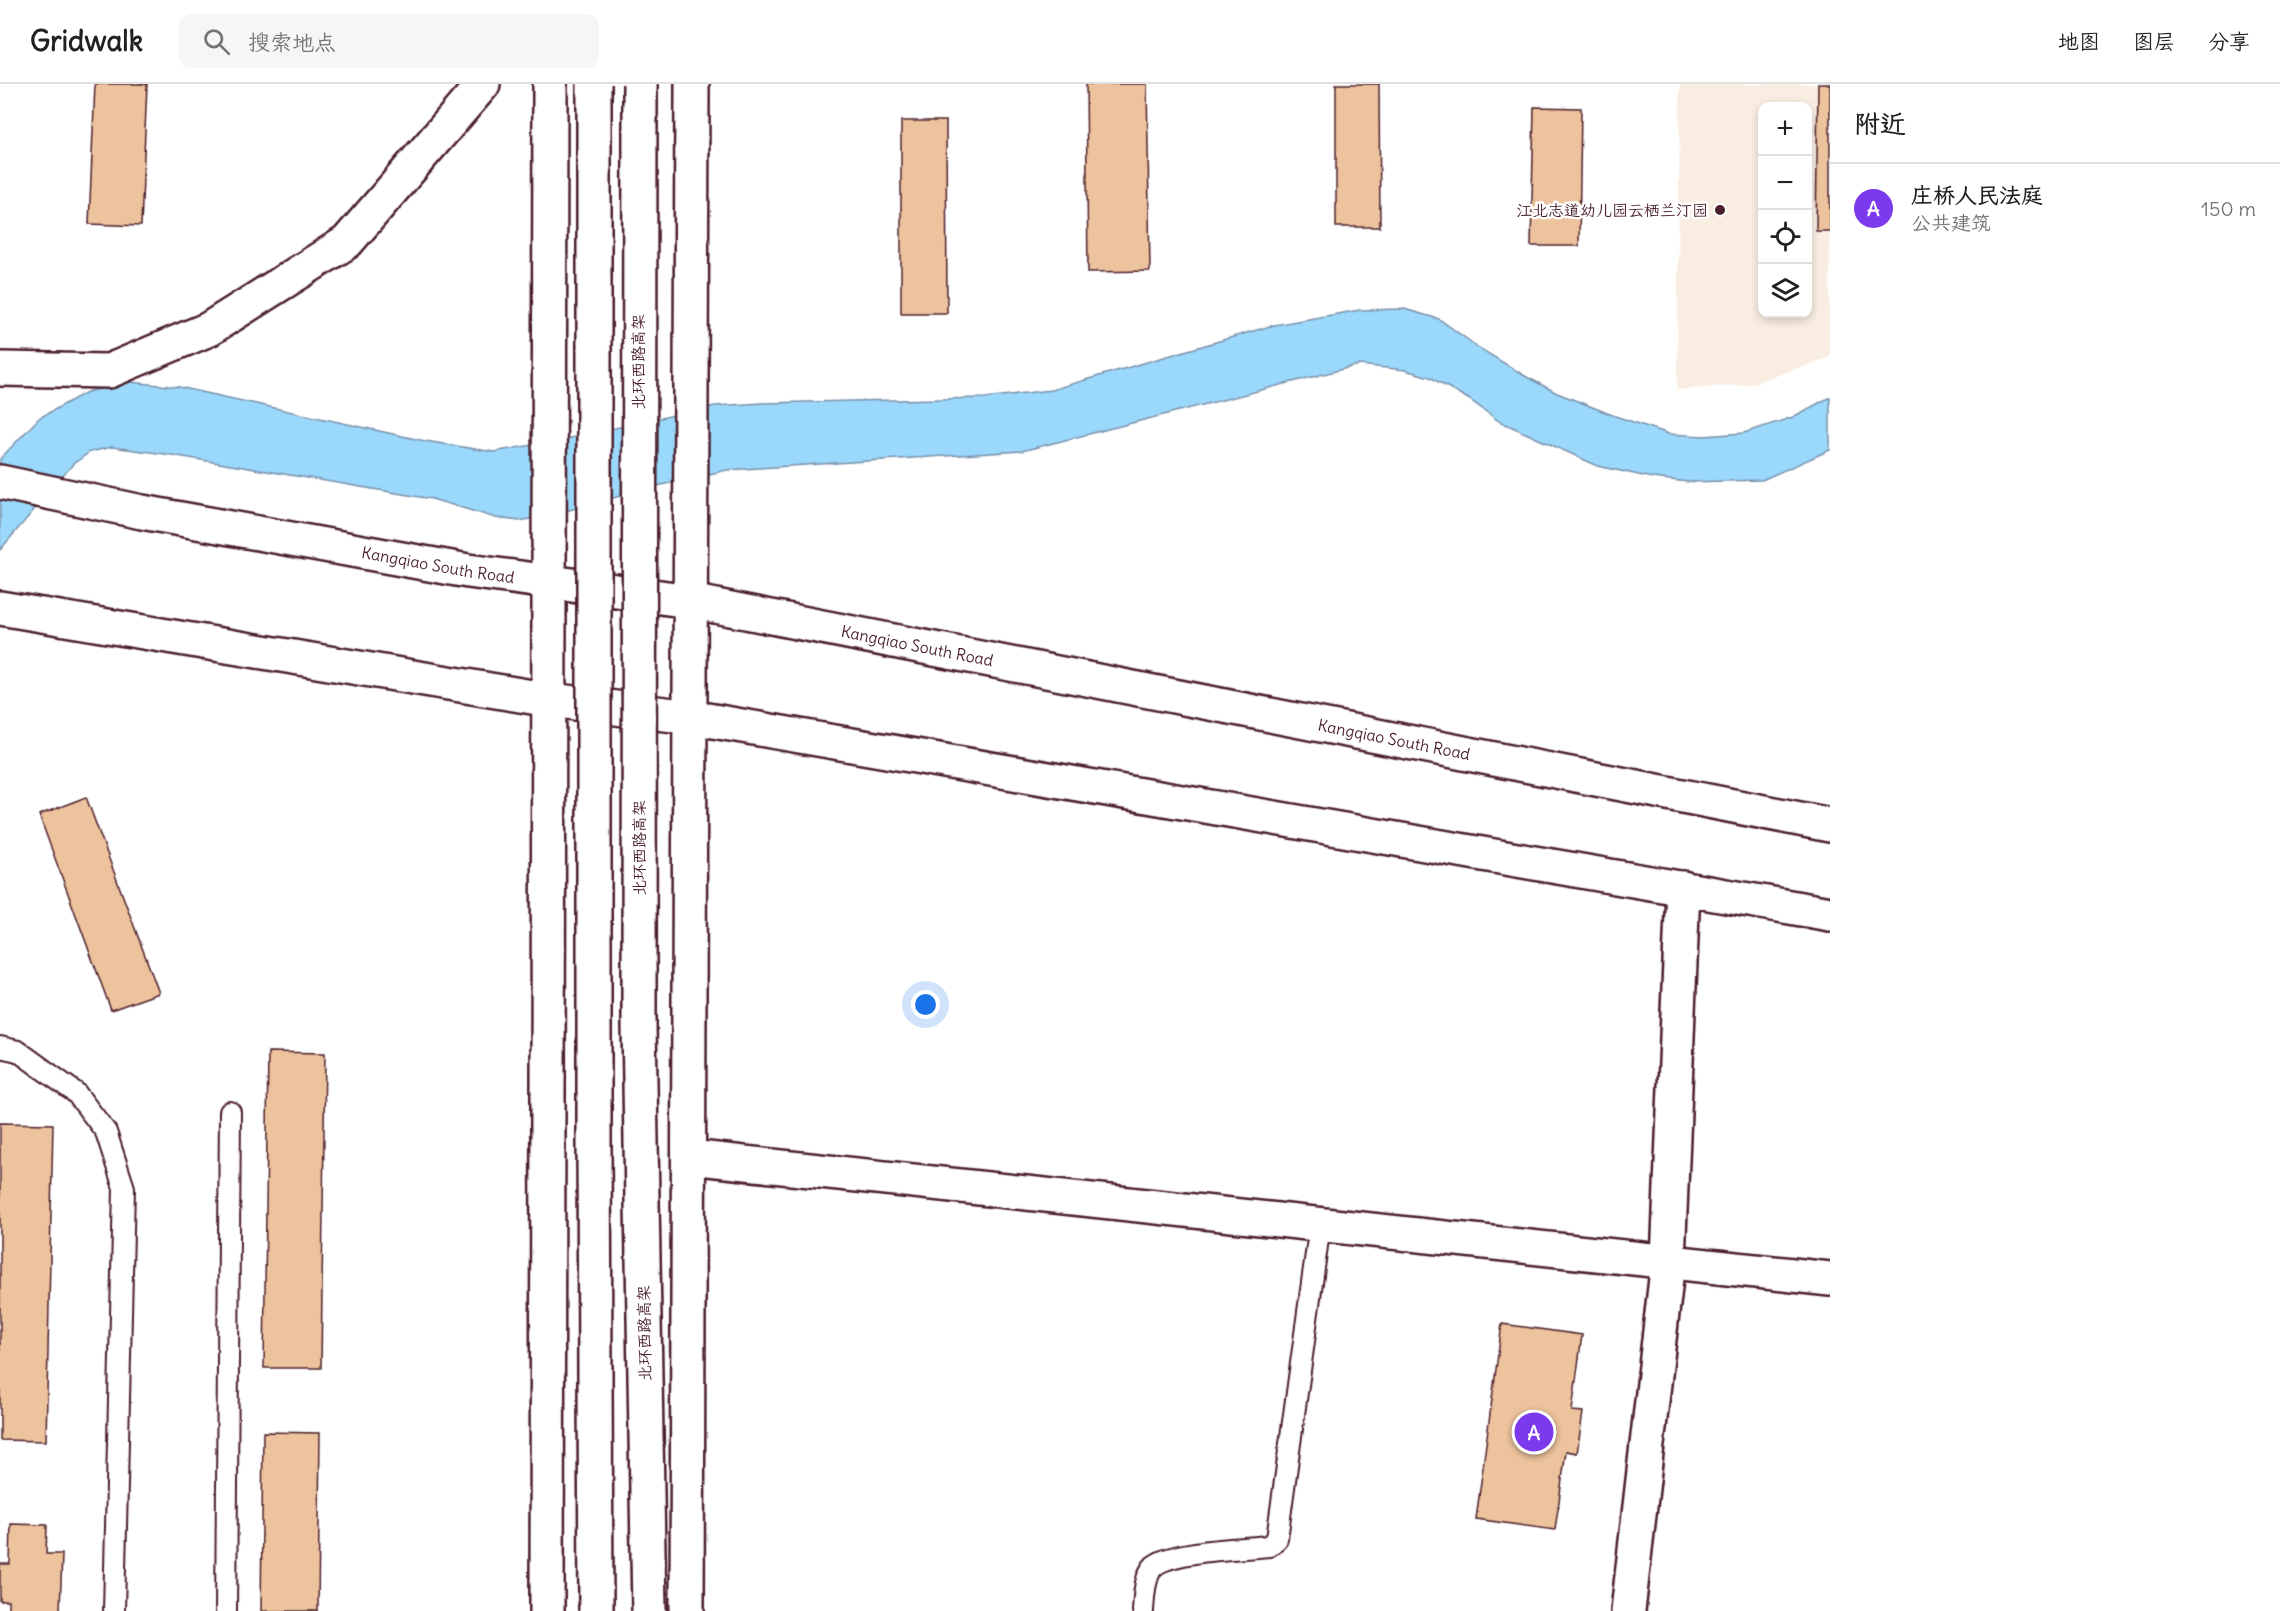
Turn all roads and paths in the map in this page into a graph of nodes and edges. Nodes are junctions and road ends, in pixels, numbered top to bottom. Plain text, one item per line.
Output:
1 (483, 84) edge
2 (550, 84) edge
3 (594, 84) edge
4 (640, 84) edge
5 (692, 84) edge
6 (0, 369) edge
7 (0, 482) edge
8 (549, 583) junction
9 (690, 601) junction
10 (0, 608) edge
11 (550, 700) junction
12 (690, 717) junction
13 (1830, 825) edge
14 (1683, 888) junction
15 (1830, 914) edge
16 (0, 1047) edge
17 (230, 1112) dead end
18 (688, 1157) junction
19 (1320, 1224) junction
20 (1668, 1261) junction
21 (1830, 1279) edge
22 (114, 1611) edge
23 (226, 1611) edge
24 (547, 1611) edge
25 (596, 1611) edge
26 (649, 1611) edge
27 (687, 1611) edge
28 (1143, 1611) edge
29 (1628, 1611) edge

1 - 6 main road
2 - 8 main road
3 - 25 main road, bridge
4 - 26 main road, 北环西路高架, bridge
5 - 9 main road
7 - 8 main road, Kangqiao South Road
8 - 9 main road, Kangqiao South Road
8 - 11 main road
9 - 12 main road
9 - 13 main road, Kangqiao South Road
10 - 11 main road
11 - 12 main road
11 - 24 main road
12 - 14 main road
12 - 18 main road
14 - 15 main road
14 - 20 main road
16 - 22 lane
17 - 23 lane
18 - 19 main road
18 - 27 main road
19 - 20 main road
19 - 28 lane
20 - 21 main road
20 - 29 main road

